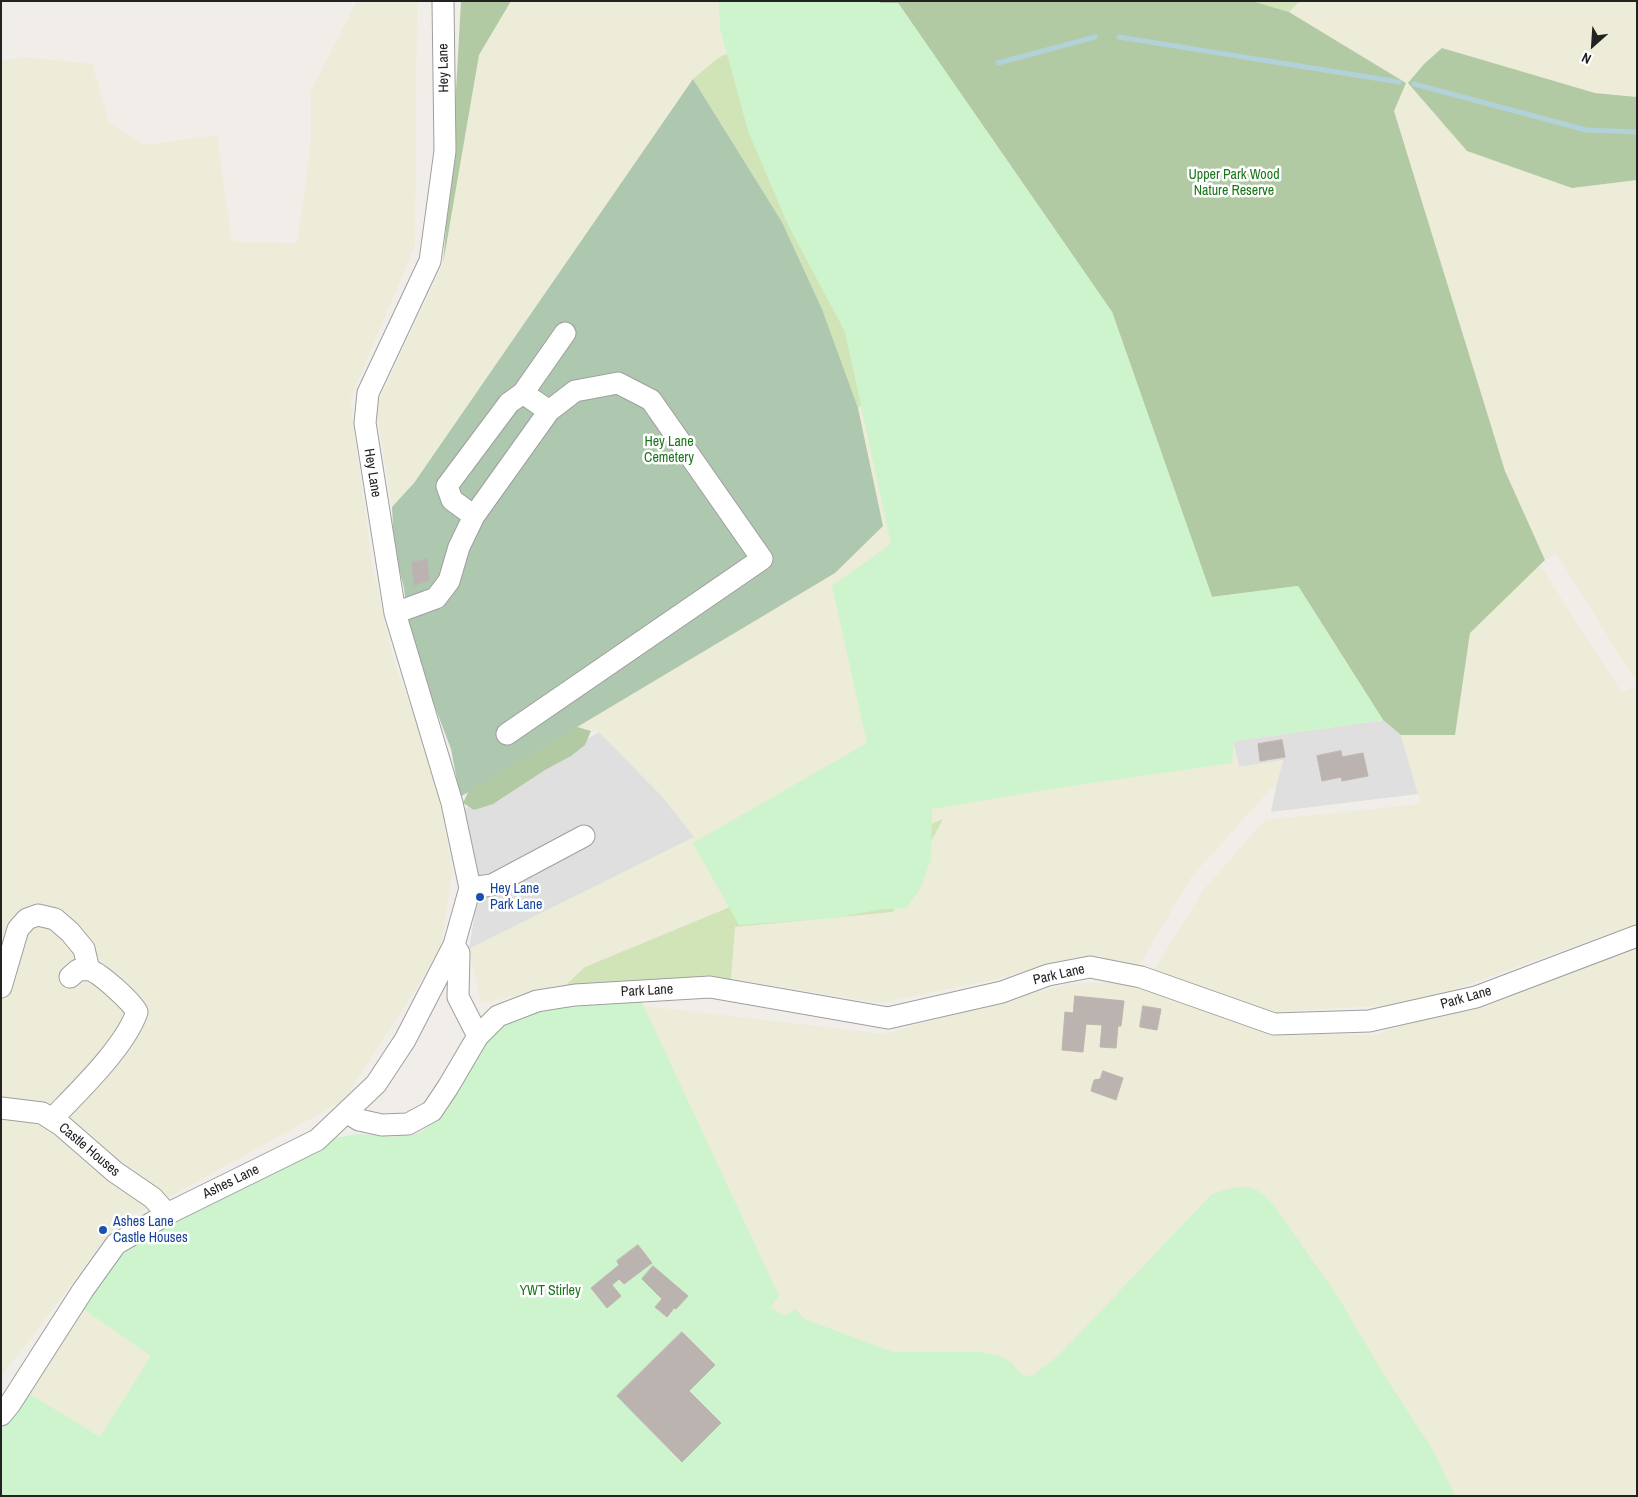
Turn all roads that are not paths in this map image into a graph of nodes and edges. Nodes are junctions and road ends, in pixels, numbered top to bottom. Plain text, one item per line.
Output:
1 (443, 1) edge
2 (565, 333) dead end
3 (523, 392) junction
4 (549, 411) junction
5 (474, 516) junction
6 (395, 613) junction
7 (507, 734) dead end
8 (584, 836) dead end
9 (470, 888) junction
10 (1637, 936) edge
11 (454, 945) junction
12 (1, 987) edge
13 (478, 1036) junction
14 (1, 1108) edge
15 (348, 1113) junction
16 (52, 1119) junction
17 (167, 1214) junction
18 (1, 1414) edge

1 - 6 street, Hey Lane
2 - 3 street
3 - 4 street
3 - 5 street
4 - 5 street
4 - 7 street
5 - 6 street
6 - 9 street, Hey Lane
8 - 9 street
9 - 11 street, Hey Lane
10 - 13 street, Park Lane
11 - 13 street
11 - 15 street, Ashes Lane
12 - 16 street
13 - 15 street, Park Lane
14 - 16 street, Castle Houses
15 - 17 street, Ashes Lane
16 - 17 street, Castle Houses
17 - 18 street, Ashes Lane

